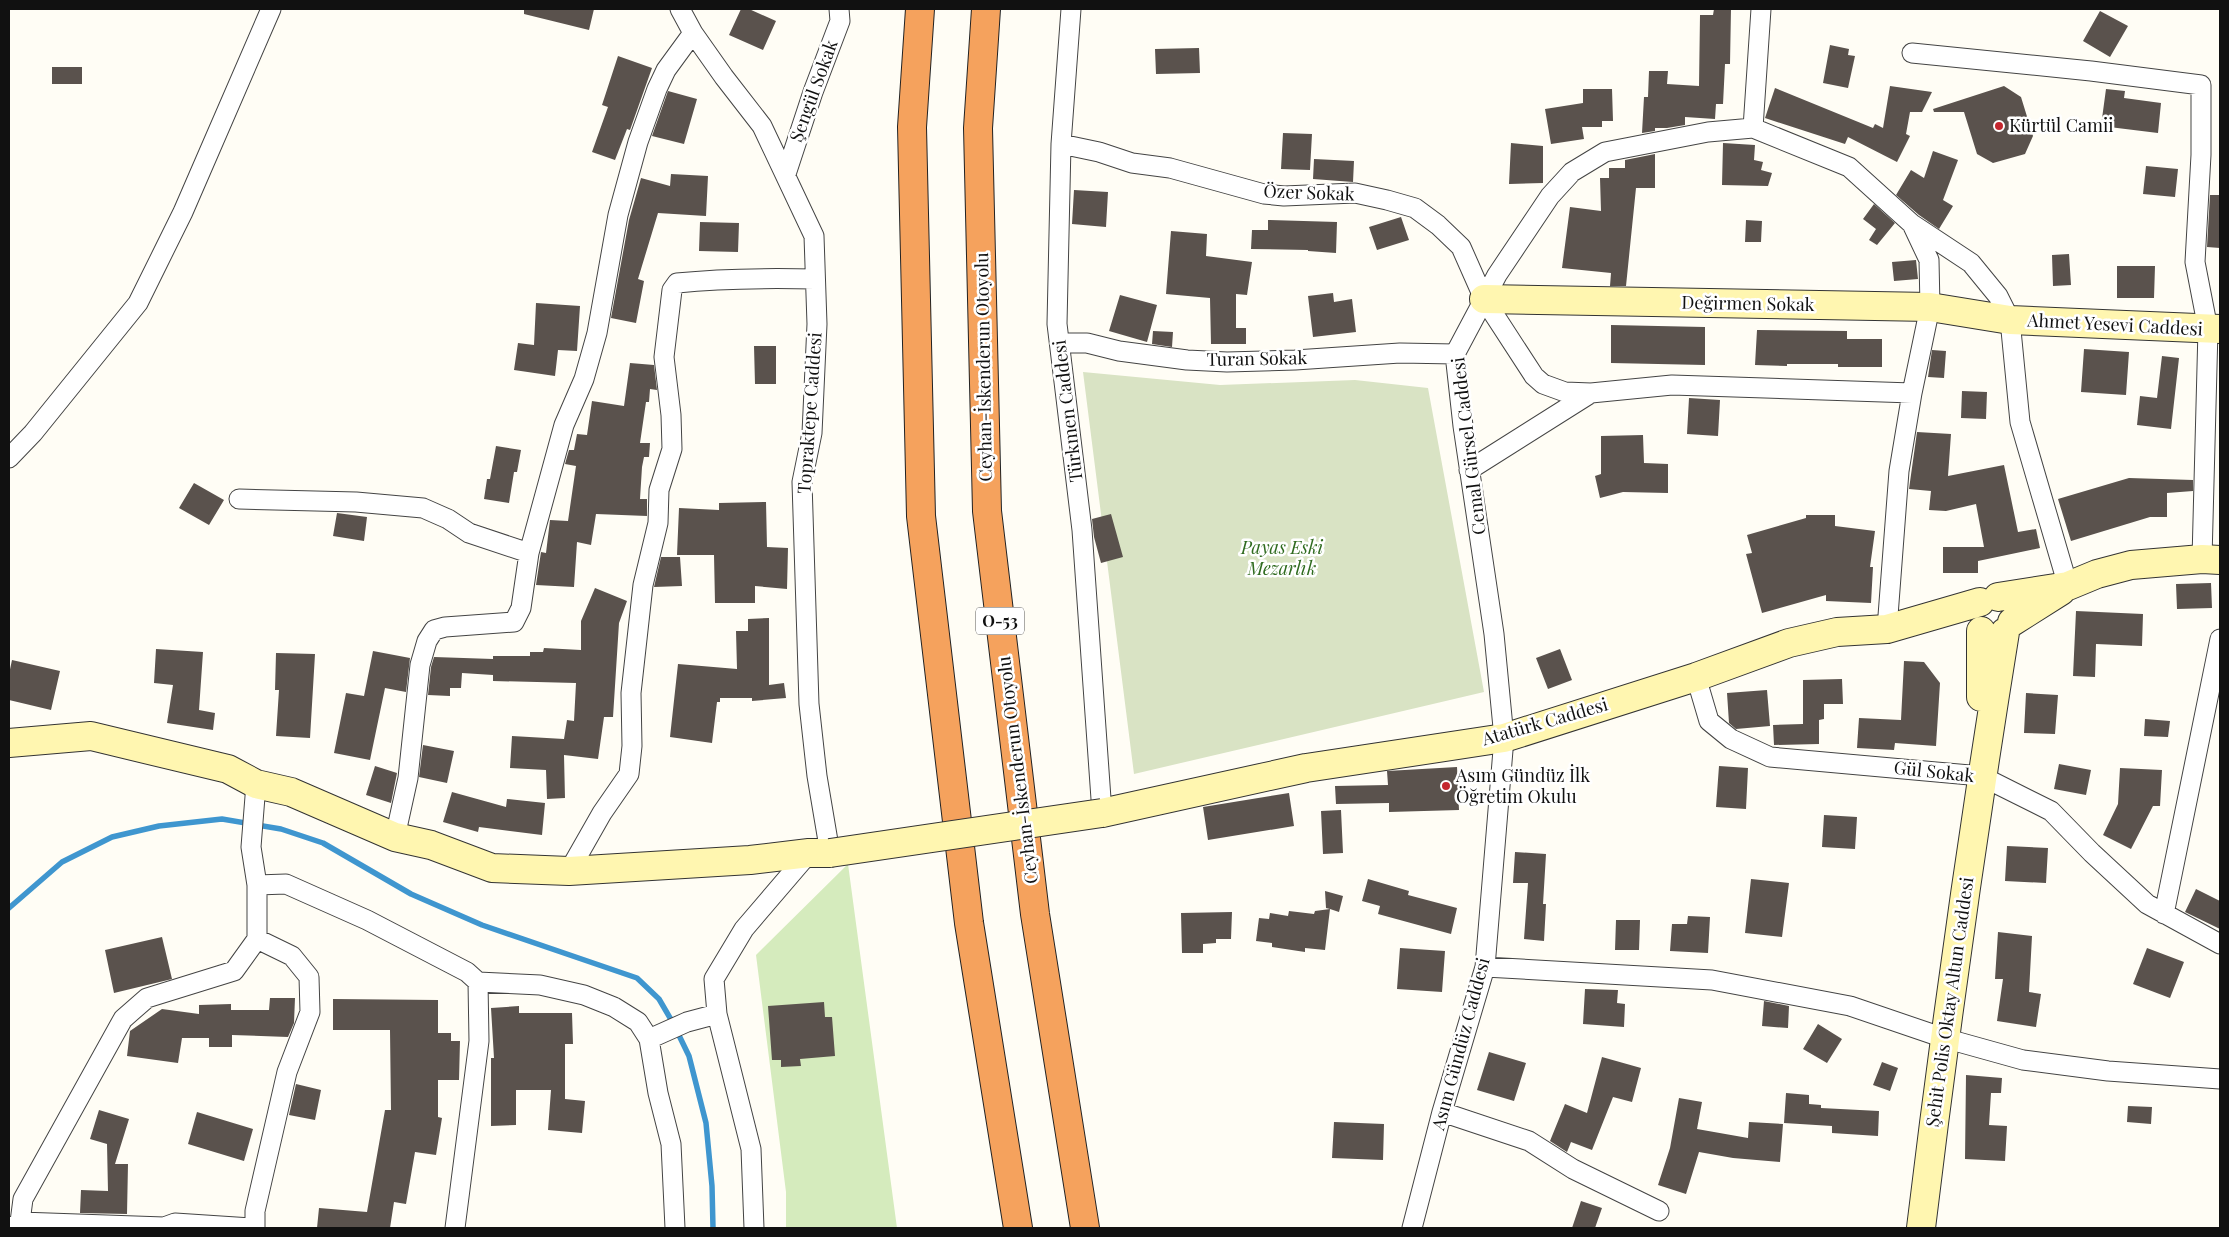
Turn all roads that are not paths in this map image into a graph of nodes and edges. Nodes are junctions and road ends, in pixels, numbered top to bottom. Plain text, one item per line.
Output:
1 (271, 9) edge
2 (680, 9) edge
3 (839, 9) edge
4 (920, 9) edge
5 (986, 9) edge
6 (1071, 9) edge
7 (1761, 9) edge
8 (693, 33) junction
9 (1912, 53) dead end
10 (1753, 128) junction
11 (1061, 144) junction
12 (786, 174) junction
13 (1912, 224) junction
14 (815, 280) junction
15 (1484, 299) junction
16 (1930, 307) junction
17 (2010, 320) junction
18 (2214, 329) edge
19 (1060, 343) junction
20 (1454, 354) junction
21 (1591, 393) junction
22 (1912, 394) junction
23 (9, 458) edge
24 (1469, 470) junction
25 (239, 499) dead end
26 (529, 553) junction
27 (2211, 560) edge
28 (2068, 586) junction
29 (1992, 618) junction
30 (1887, 630) junction
31 (2220, 639) edge
32 (1696, 676) junction
33 (1504, 738) junction
34 (9, 743) edge
35 (1981, 776) junction
36 (255, 793) junction
37 (1102, 813) junction
38 (395, 837) junction
39 (819, 853) junction
40 (569, 871) junction
41 (257, 885) junction
42 (2164, 914) junction
43 (257, 939) junction
44 (2220, 944) edge
45 (1485, 967) junction
46 (478, 982) junction
47 (717, 1014) junction
48 (656, 1036) junction
49 (1944, 1038) junction
50 (2220, 1079) edge
51 (1442, 1112) junction
52 (1658, 1211) dead end
53 (17, 1226) edge
54 (164, 1228) edge
55 (253, 1228) edge
56 (455, 1228) edge
57 (675, 1228) edge
58 (754, 1228) edge
59 (1018, 1228) edge
60 (1085, 1228) edge
61 (1412, 1228) edge
62 (1921, 1228) edge

1 - 23 street
2 - 8 street, Topraktepe Caddesi
3 - 12 street, Şengül Sokak
4 - 59 highway
5 - 60 highway, Ceyhan-İskenderun Otoyolu / O-53
6 - 11 street, Türkmen Caddesi
7 - 10 street
8 - 12 street, Topraktepe Caddesi
8 - 26 street
9 - 18 street
10 - 13 street, Cemal Gürsel Caddesi
10 - 15 street, Cemal Gürsel Caddesi
11 - 15 street, Özer Sokak
11 - 19 street, Türkmen Caddesi
12 - 14 street, Topraktepe Caddesi
13 - 16 street, Cemal Gürsel Caddesi
13 - 17 street
14 - 39 street, Topraktepe Caddesi
14 - 40 street
15 - 16 street, Değirmen Sokak
15 - 20 street, Cemal Gürsel Caddesi
15 - 21 street, Özer Sokak
16 - 17 street, Değirmen Sokak
16 - 22 street, Cemal Gürsel Caddesi
17 - 18 street, Ahmet Yesevi Caddesi
17 - 28 street
18 - 27 street
19 - 20 street, Turan Sokak
19 - 37 street, Türkmen Caddesi
20 - 24 street, Cemal Gürsel Caddesi
21 - 22 street, Özer Sokak
21 - 24 street
22 - 30 street, Cemal Gürsel Caddesi
24 - 33 street, Cemal Gürsel Caddesi
25 - 26 street
26 - 38 street
27 - 28 street
28 - 29 street
29 - 30 street, Atatürk Caddesi
29 - 35 street, Şehit Polis Oktay Altun Caddesi
30 - 32 street, Atatürk Caddesi
31 - 42 street
32 - 33 street, Atatürk Caddesi
32 - 35 street, Gül Sokak
33 - 37 street, Atatürk Caddesi
33 - 45 street, Asım Gündüz Caddesi
34 - 36 street, Atatürk Caddesi
35 - 42 street, Gül Sokak
35 - 49 street, Şehit Polis Oktay Altun Caddesi
36 - 38 street, Atatürk Caddesi
36 - 41 street
37 - 39 street, Atatürk Caddesi, bridge
38 - 40 street, Atatürk Caddesi
39 - 40 street, Atatürk Caddesi
39 - 47 street
41 - 43 street
41 - 46 street
42 - 44 street, Gül Sokak
43 - 53 street
43 - 55 street
45 - 49 street
45 - 51 street, Asım Gündüz Caddesi
46 - 48 street
46 - 56 street
47 - 48 street
47 - 58 street
48 - 57 street
49 - 50 street
49 - 62 street, Şehit Polis Oktay Altun Caddesi
51 - 52 street
51 - 61 street, Asım Gündüz Caddesi
53 - 54 street
54 - 55 street

